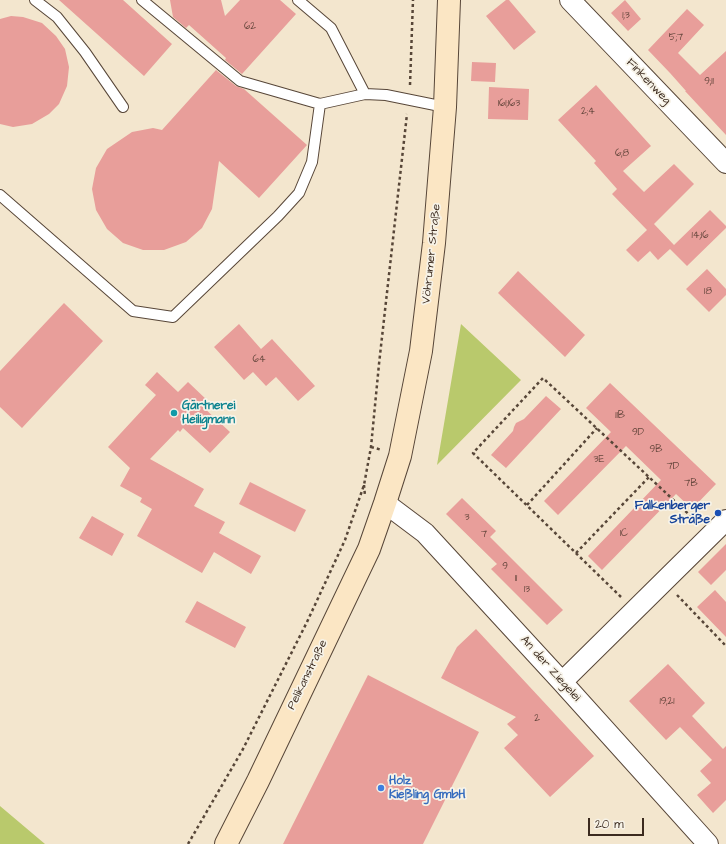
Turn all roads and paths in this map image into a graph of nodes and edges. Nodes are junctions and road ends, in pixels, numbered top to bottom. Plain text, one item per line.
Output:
1 (35, 0) edge
2 (142, 0) edge
3 (298, 0) edge
4 (413, 0) edge
5 (449, 0) edge
6 (570, 0) edge
7 (365, 94) junction
8 (409, 100) junction
9 (320, 104) junction
10 (123, 107) dead end
11 (445, 107) junction
12 (726, 163) edge
13 (0, 195) edge
14 (596, 428) junction
15 (649, 477) junction
16 (385, 503) junction
17 (527, 505) junction
18 (726, 520) edge
19 (711, 535) junction
20 (576, 553) junction
21 (664, 581) junction
22 (635, 610) junction
23 (726, 646) edge
24 (562, 682) junction
25 (188, 844) edge
26 (226, 844) edge
27 (708, 844) edge

1 - 10 lane
2 - 9 lane
3 - 7 lane
4 - 8 path
5 - 11 main road, Vöhrumer Straße
6 - 12 street, Finkenweg
7 - 8 lane
7 - 9 lane
8 - 11 lane
8 - 25 path
9 - 13 lane
11 - 16 main road, Vöhrumer Straße
14 - 15 path
14 - 17 path
14 - 17 path
15 - 19 path
15 - 20 path
16 - 24 street, An der Ziegelei
16 - 26 main road, Pelikanstraße
17 - 20 path
18 - 19 street
19 - 21 street
20 - 22 path
21 - 22 street
21 - 23 path
22 - 24 street
24 - 27 street, An der Ziegelei

